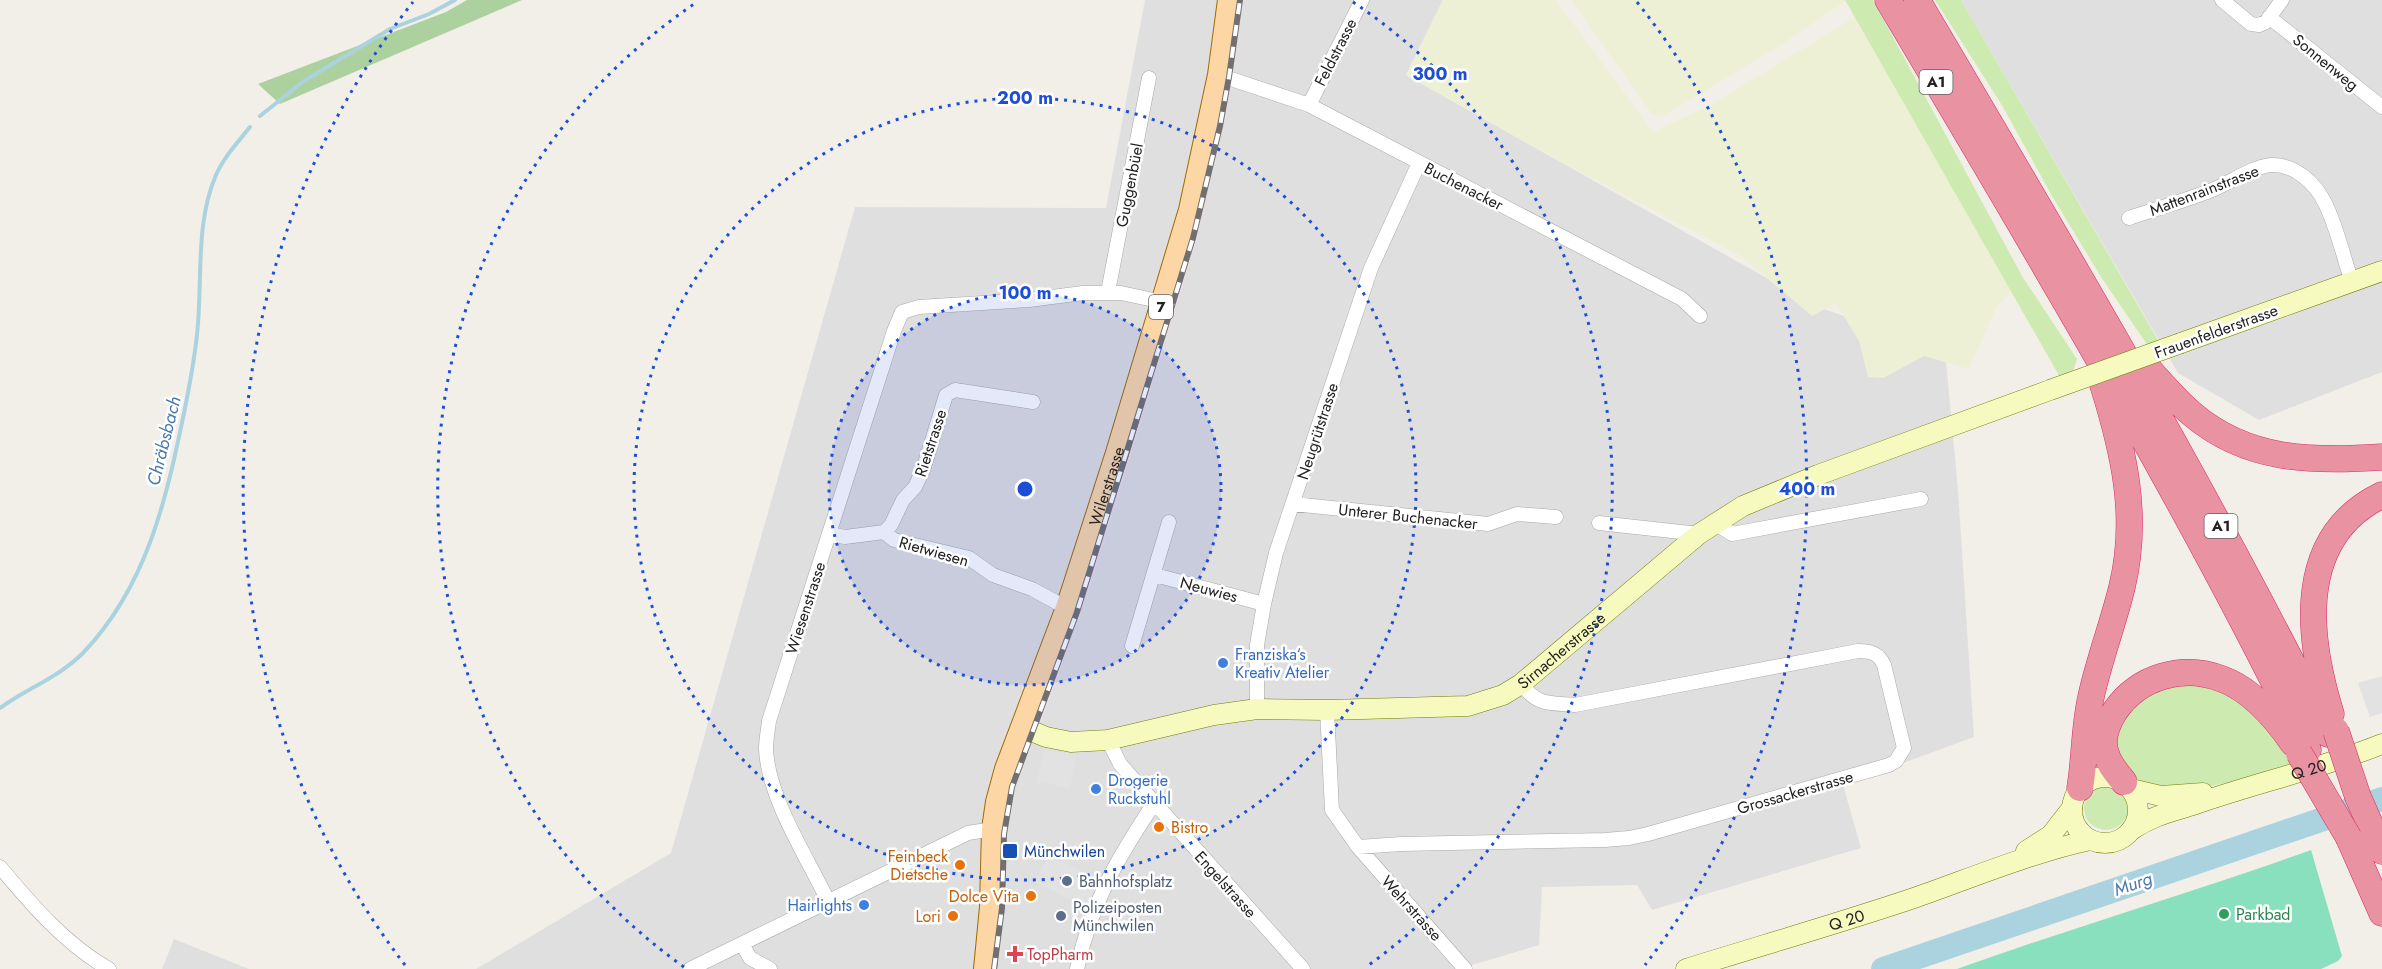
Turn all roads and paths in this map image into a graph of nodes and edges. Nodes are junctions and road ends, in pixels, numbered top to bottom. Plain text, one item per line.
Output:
1 (1229, 0) edge
2 (1362, 0) edge
3 (1888, 0) edge
4 (1917, 0) edge
5 (2222, 0) edge
6 (2282, 0) edge
7 (2269, 17) junction
8 (1219, 75) junction
9 (1149, 78) dead end
10 (1309, 105) junction
11 (2382, 107) edge
12 (1419, 163) junction
13 (2128, 218) dead end
14 (2382, 271) edge
15 (2352, 282) junction
16 (1108, 292) junction
17 (1162, 302) junction
18 (1700, 316) dead end
19 (2107, 322) junction
20 (2088, 339) junction
21 (2050, 390) joint
22 (1032, 402) dead end
23 (2382, 458) edge
24 (2382, 495) edge
25 (1921, 499) dead end
26 (1293, 504) junction
27 (1556, 517) dead end
28 (1168, 522) dead end
29 (1599, 524) dead end
30 (1707, 529) junction
31 (884, 532) junction
32 (829, 534) junction
33 (1155, 575) junction
34 (1264, 604) junction
35 (1067, 608) junction
36 (1132, 646) dead end
37 (1521, 684) junction
38 (1257, 709) junction
39 (1327, 710) junction
40 (1022, 727) junction
41 (2332, 733) junction
42 (1108, 740) junction
43 (2382, 744) edge
44 (2304, 752) junction
45 (2128, 786) junction
46 (2235, 790) junction
47 (2076, 798) junction
48 (1155, 802) junction
49 (993, 829) junction
50 (2133, 829) junction
51 (2090, 840) junction
52 (2368, 840) edge
53 (1358, 847) junction
54 (2006, 864) junction
55 (0, 867) edge
56 (828, 901) junction
57 (2382, 914) edge
58 (742, 944) junction
59 (109, 969) edge
60 (690, 969) edge
61 (770, 969) edge
62 (985, 969) edge
63 (1077, 969) edge
64 (1303, 969) edge
65 (1465, 969) edge
66 (1686, 969) edge

1 - 8 main road, Wilerstrasse / 7
2 - 10 street, Feldstrasse
3 - 20 highway, A1
4 - 19 highway, A1
5 - 7 street
6 - 7 street
7 - 11 street, Sonnenweg
8 - 10 street, Buchenacker
8 - 17 main road, Wilerstrasse / 7
9 - 16 street, Guggenbüel
10 - 12 street, Buchenacker
12 - 18 street, Buchenacker
12 - 26 street, Neugrütstrasse
13 - 15 street, Mattenrainstrasse
14 - 15 street, Frauenfelderstrasse
15 - 21 street, Frauenfelderstrasse, bridge
16 - 17 street
16 - 32 street, Wiesenstrasse
17 - 35 main road, Wilerstrasse / 7
19 - 23 highway, A1
19 - 41 highway, A1
20 - 44 highway, A1
20 - 47 highway, A1
21 - 30 street, Sirnacherstrasse
22 - 31 street, Rietstrasse
24 - 41 highway, A1
25 - 30 street
26 - 27 street, Unterer Buchenacker
26 - 34 street, Neugrütstrasse
28 - 33 street
29 - 30 street
30 - 37 street, Sirnacherstrasse
31 - 32 street, Rietwiesen
31 - 35 street, Rietwiesen
32 - 56 street, Wiesenstrasse
33 - 34 street, Neuwies
33 - 36 street
34 - 38 street, Neugrütstrasse
35 - 40 main road, Wilerstrasse / 7
37 - 39 street, Sirnacherstrasse
37 - 53 street, Grossackerstrasse
38 - 39 street, Sirnacherstrasse
38 - 42 street, Sirnacherstrasse
39 - 53 street
40 - 42 street, Sirnacherstrasse
40 - 49 main road, Wilerstrasse / 7
41 - 52 highway, A1, bridge
42 - 48 street, Engelstrasse
43 - 46 street, Q 20
44 - 45 highway, A1
44 - 52 highway, A1, bridge
45 - 46 street, Q 20
45 - 47 street, Q 20
45 - 50 street
46 - 50 street, Q 20
47 - 51 street
47 - 54 street, Q 20
48 - 63 street
48 - 64 street, Engelstrasse
49 - 56 street
49 - 62 main road, Wilerstrasse / 7
50 - 51 street, Q 20
51 - 54 street, Q 20
52 - 57 highway, A1
53 - 65 street, Wehrstrasse
54 - 66 street, Q 20
55 - 59 street
56 - 58 street
58 - 60 street
58 - 61 street

